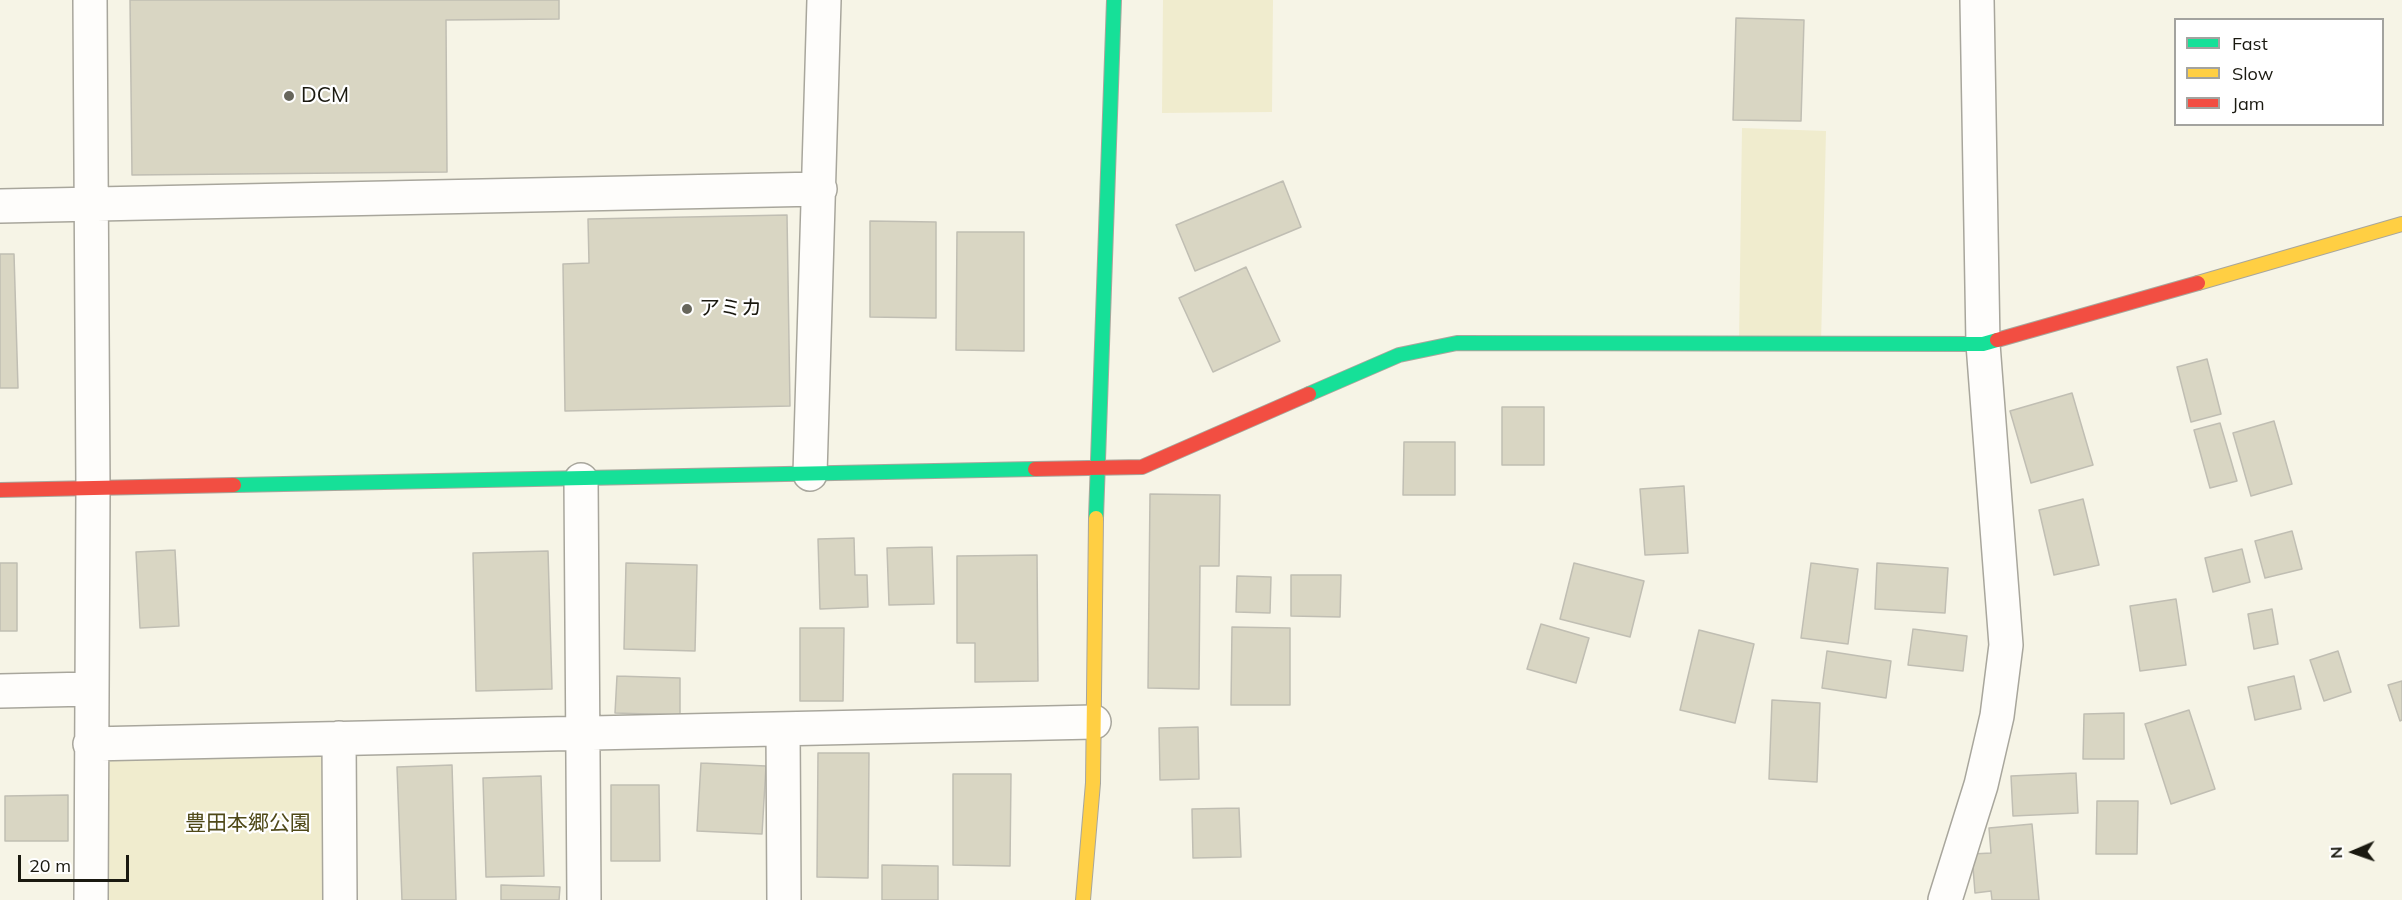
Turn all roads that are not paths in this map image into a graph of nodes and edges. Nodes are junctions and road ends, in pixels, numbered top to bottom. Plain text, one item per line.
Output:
1 (90, 0) edge
2 (824, 0) edge
3 (1114, 0) edge
4 (1977, 0) edge
5 (820, 189) junction
6 (90, 204) junction
7 (0, 206) edge
8 (2402, 224) edge
9 (1983, 344) junction
10 (1096, 469) junction
11 (810, 474) junction
12 (581, 480) junction
13 (93, 488) junction
14 (0, 490) edge
15 (91, 689) junction
16 (0, 691) edge
17 (1094, 722) junction
18 (783, 729) junction
19 (583, 733) junction
20 (339, 738) junction
21 (90, 744) junction
22 (91, 900) edge
23 (340, 900) edge
24 (584, 900) edge
25 (784, 900) edge
26 (1083, 900) edge
27 (1945, 900) edge

1 - 6 street
2 - 5 street
3 - 10 street
4 - 9 street
5 - 6 street
5 - 11 street
6 - 7 street
6 - 13 street
8 - 9 street
9 - 10 street
9 - 27 street
10 - 11 street
10 - 17 street
11 - 12 street
12 - 13 street
12 - 19 street
13 - 14 street
13 - 15 street
15 - 16 street
15 - 21 street
17 - 18 street
17 - 26 street
18 - 19 street
18 - 25 street
19 - 20 street
19 - 24 street
20 - 21 street
20 - 23 street
21 - 22 street

